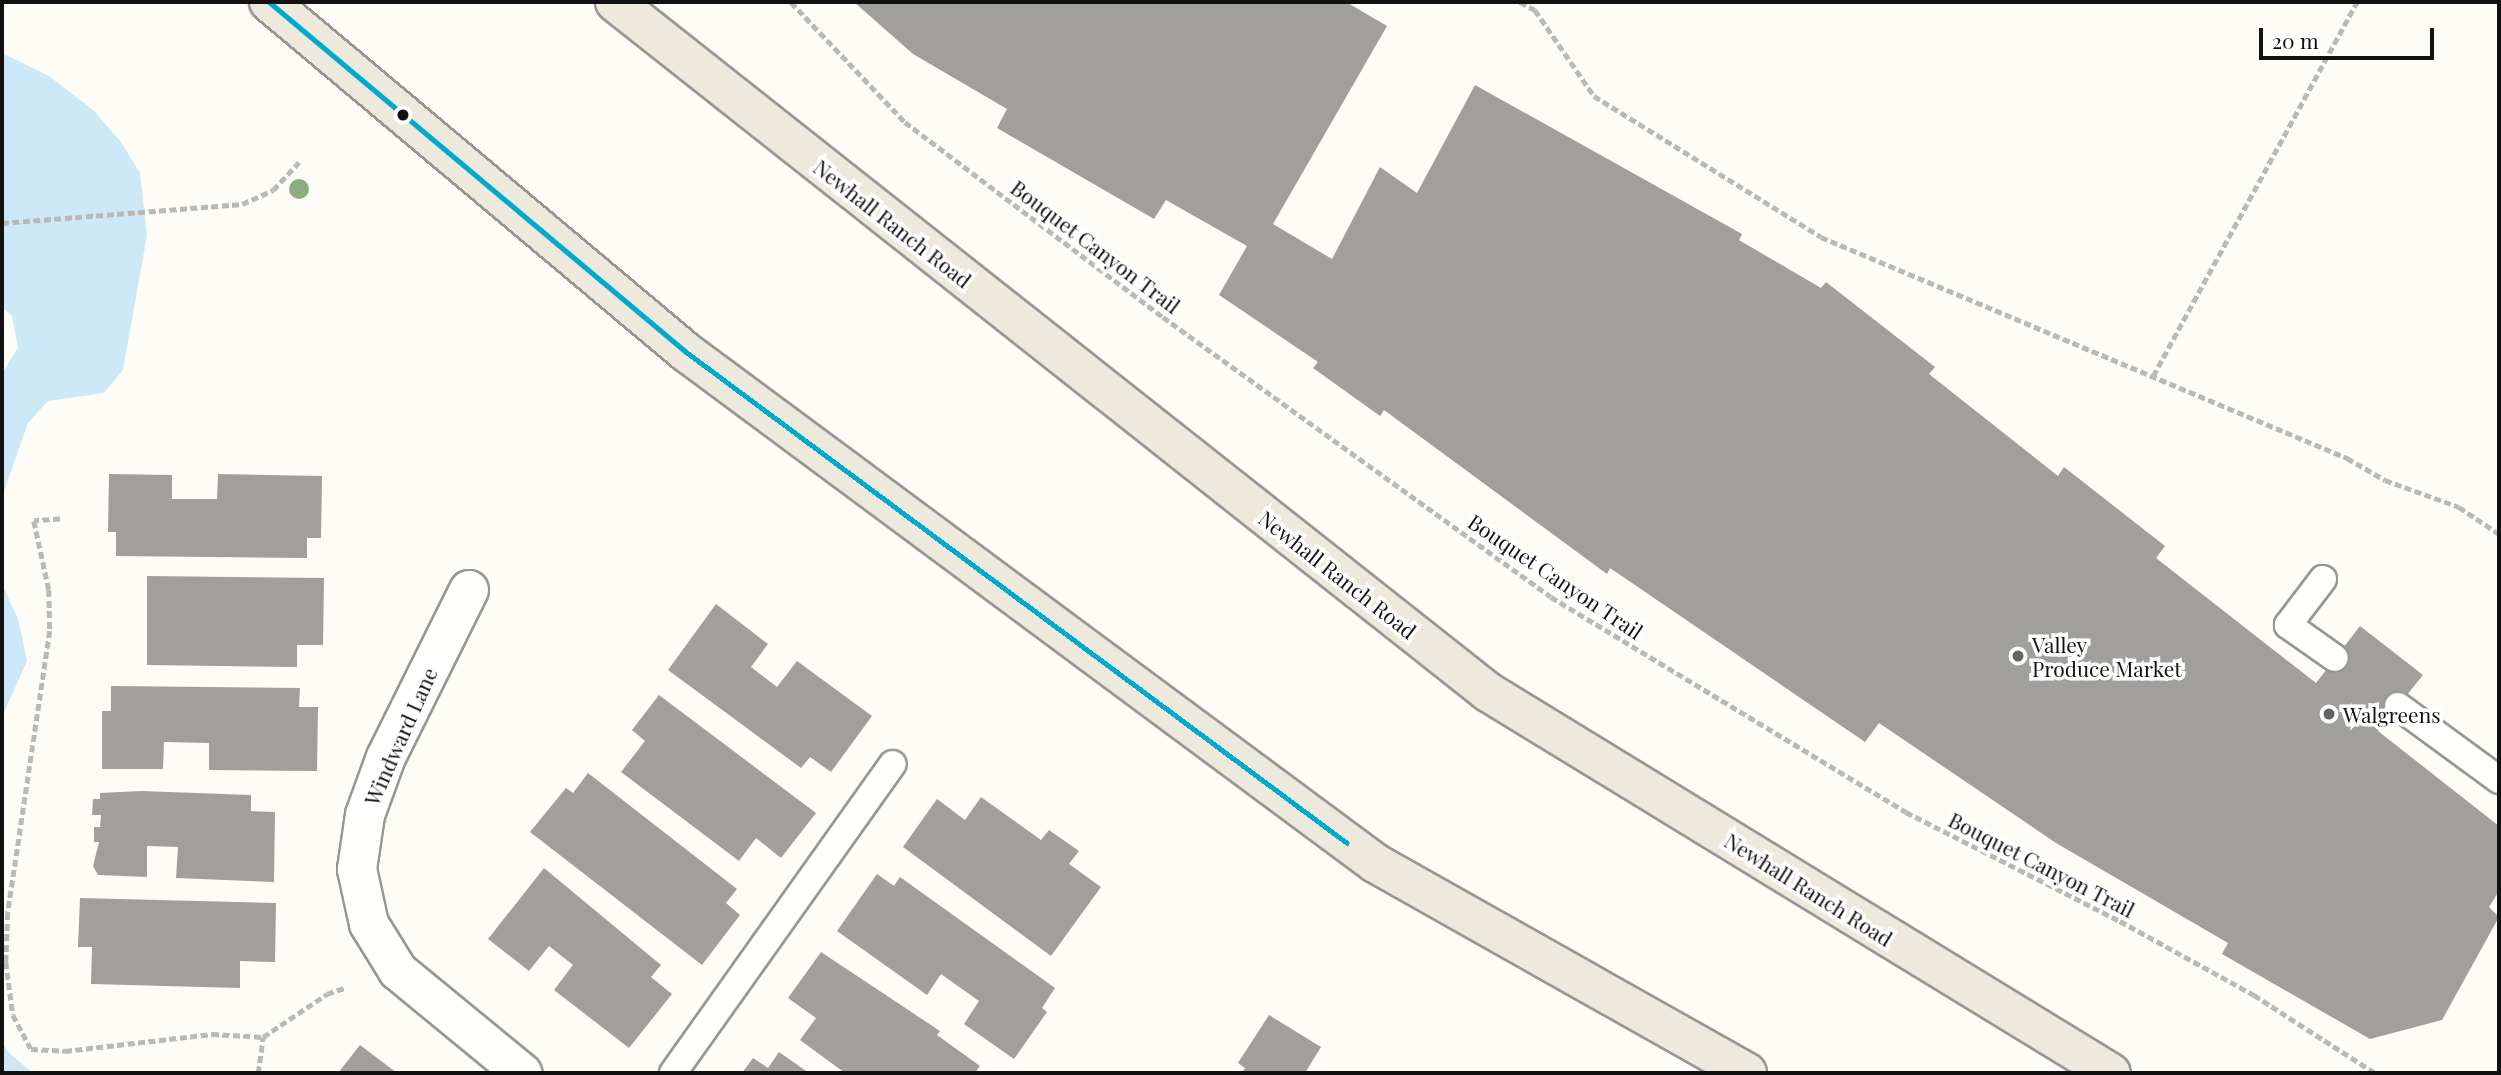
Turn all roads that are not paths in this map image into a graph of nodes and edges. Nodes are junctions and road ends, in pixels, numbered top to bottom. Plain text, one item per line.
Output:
1 (269, 2) edge
2 (615, 2) edge
3 (642, 2) edge
4 (663, 41) junction
5 (2323, 579) dead end
6 (469, 590) dead end
7 (2335, 658) dead end
8 (2398, 706) dead end
9 (893, 764) dead end
10 (2499, 780) edge
11 (522, 1073) edge
12 (673, 1073) edge
13 (1747, 1073) edge
14 (2112, 1073) edge

1 - 13 main road
2 - 4 main road, Newhall Ranch Road
3 - 4 main road
4 - 14 main road, Newhall Ranch Road
5 - 7 lane
6 - 11 street, Windward Lane
8 - 10 lane
9 - 12 lane

